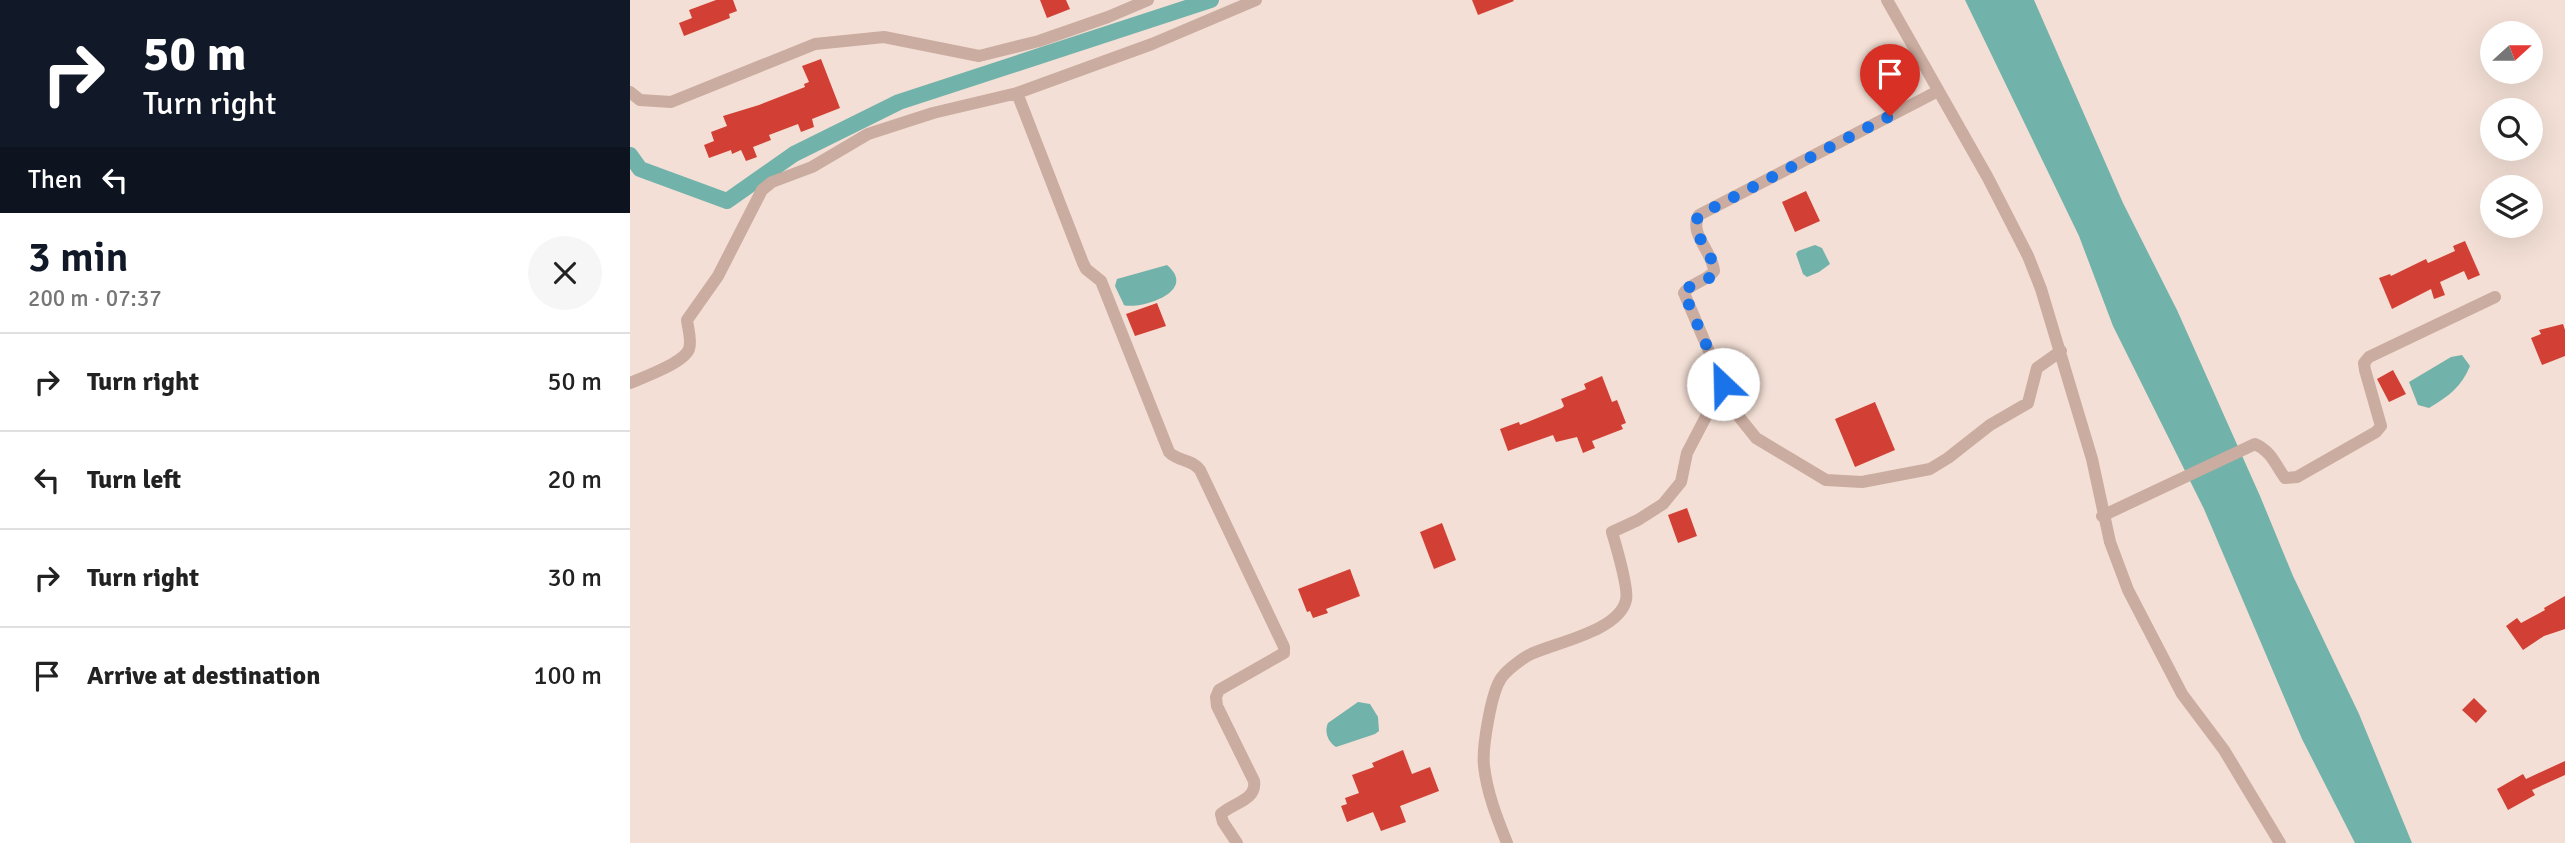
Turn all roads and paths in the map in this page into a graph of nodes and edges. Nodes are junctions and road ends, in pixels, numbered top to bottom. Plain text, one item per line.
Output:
1 (1148, 0) edge
2 (1256, 0) edge
3 (1886, 0) edge
4 (1938, 91) junction
5 (630, 92) edge
6 (1017, 93) junction
7 (2495, 297) dead end
8 (2061, 351) junction
9 (630, 383) edge
10 (1723, 384) junction
11 (2102, 516) junction
12 (1237, 843) edge
13 (1507, 843) edge
14 (2280, 843) edge

1 - 5 street
2 - 6 street
3 - 4 street
4 - 8 street
4 - 10 street
6 - 9 street
6 - 12 street
7 - 11 street
8 - 10 street
8 - 11 street
10 - 13 street
11 - 14 street

